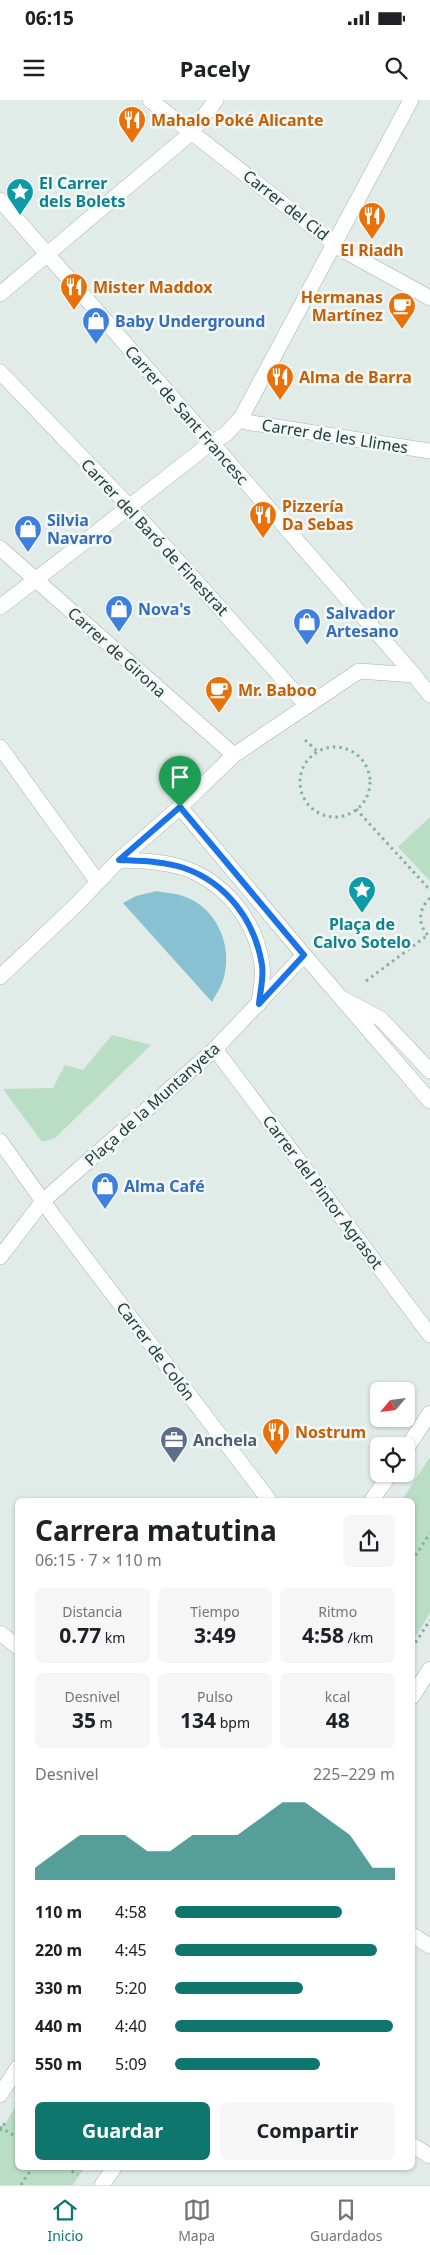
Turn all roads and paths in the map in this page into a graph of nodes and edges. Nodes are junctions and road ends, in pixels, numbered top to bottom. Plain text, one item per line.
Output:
1 (150, 100) edge
2 (216, 100) edge
3 (411, 100) edge
4 (191, 132) junction
5 (0, 200) edge
6 (335, 243) junction
7 (47, 254) junction
8 (0, 294) edge
9 (430, 298) edge
10 (0, 372) edge
11 (241, 418) junction
12 (212, 443) junction
13 (430, 451) edge
14 (129, 506) junction
15 (0, 548) edge
16 (36, 579) junction
17 (0, 607) edge
18 (414, 675) junction
19 (430, 695) edge
20 (306, 705) junction
21 (305, 739) dead end
22 (0, 747) edge
23 (317, 751) junction
24 (234, 755) junction
25 (180, 807) junction
26 (356, 809) junction
27 (119, 860) junction
28 (98, 881) junction
29 (430, 890) edge
30 (430, 898) edge
31 (429, 936) edge
32 (304, 955) junction
33 (0, 976) edge
34 (342, 998) junction
35 (259, 1004) junction
36 (216, 1049) junction
37 (430, 1071) edge
38 (430, 1101) edge
39 (0, 1142) edge
40 (43, 1201) junction
41 (0, 1257) edge
42 (430, 1335) edge
43 (430, 1413) edge
44 (414, 1437) edge
45 (384, 1482) edge
46 (267, 1498) edge
47 (373, 1498) edge
48 (430, 1533) edge
49 (415, 1556) edge
50 (430, 1620) edge
51 (0, 1633) edge
52 (415, 1643) edge
53 (15, 1645) edge
54 (430, 1669) edge
55 (415, 1692) edge
56 (415, 1937) edge
57 (430, 1946) edge
58 (15, 2072) edge
59 (0, 2095) edge
60 (0, 2127) edge
61 (15, 2136) edge
62 (415, 2147) edge
63 (430, 2156) edge
64 (31, 2170) edge
65 (113, 2170) edge
66 (21, 2185) edge
67 (102, 2185) edge

1 - 4 street, Carrer del Cid
2 - 4 street
3 - 6 street
4 - 6 street, Carrer del Cid
4 - 7 street
5 - 7 street, Carrer de Sant Francesc
6 - 9 street, Carrer del Cid
6 - 11 street
7 - 8 street
7 - 12 street, Carrer de Sant Francesc
10 - 14 street, Carrer del Baró de Finestrat
11 - 12 street
11 - 13 street, Carrer de les Llimes
12 - 14 street
12 - 18 street, Carrer de Sant Francesc
14 - 16 street
14 - 20 street, Carrer del Baró de Finestrat
15 - 16 street, Carrer de Girona
16 - 17 street
16 - 24 street, Carrer de Girona
18 - 19 street
18 - 20 street
20 - 24 street
21 - 23 path
22 - 28 street
23 - 26 path
23 - 26 path
24 - 25 street
25 - 27 street
25 - 32 street
26 - 29 path
27 - 28 street
27 - 35 street
28 - 33 street
30 - 31 path
31 - 34 path
32 - 34 street
32 - 35 street, Plaça de la Muntanyeta
34 - 37 street
34 - 38 street
35 - 36 street, Plaça de la Muntanyeta
36 - 40 street, Plaça de la Muntanyeta
36 - 42 street, Carrer del Pintor Agrasot
39 - 40 street
40 - 41 street, Plaça de la Muntanyeta
40 - 46 street, Carrer de Colón
43 - 44 street
45 - 47 street
48 - 49 path
50 - 52 path
51 - 53 street
54 - 55 street
56 - 57 street
58 - 59 street
60 - 61 path
62 - 63 street
64 - 66 path
65 - 67 street

